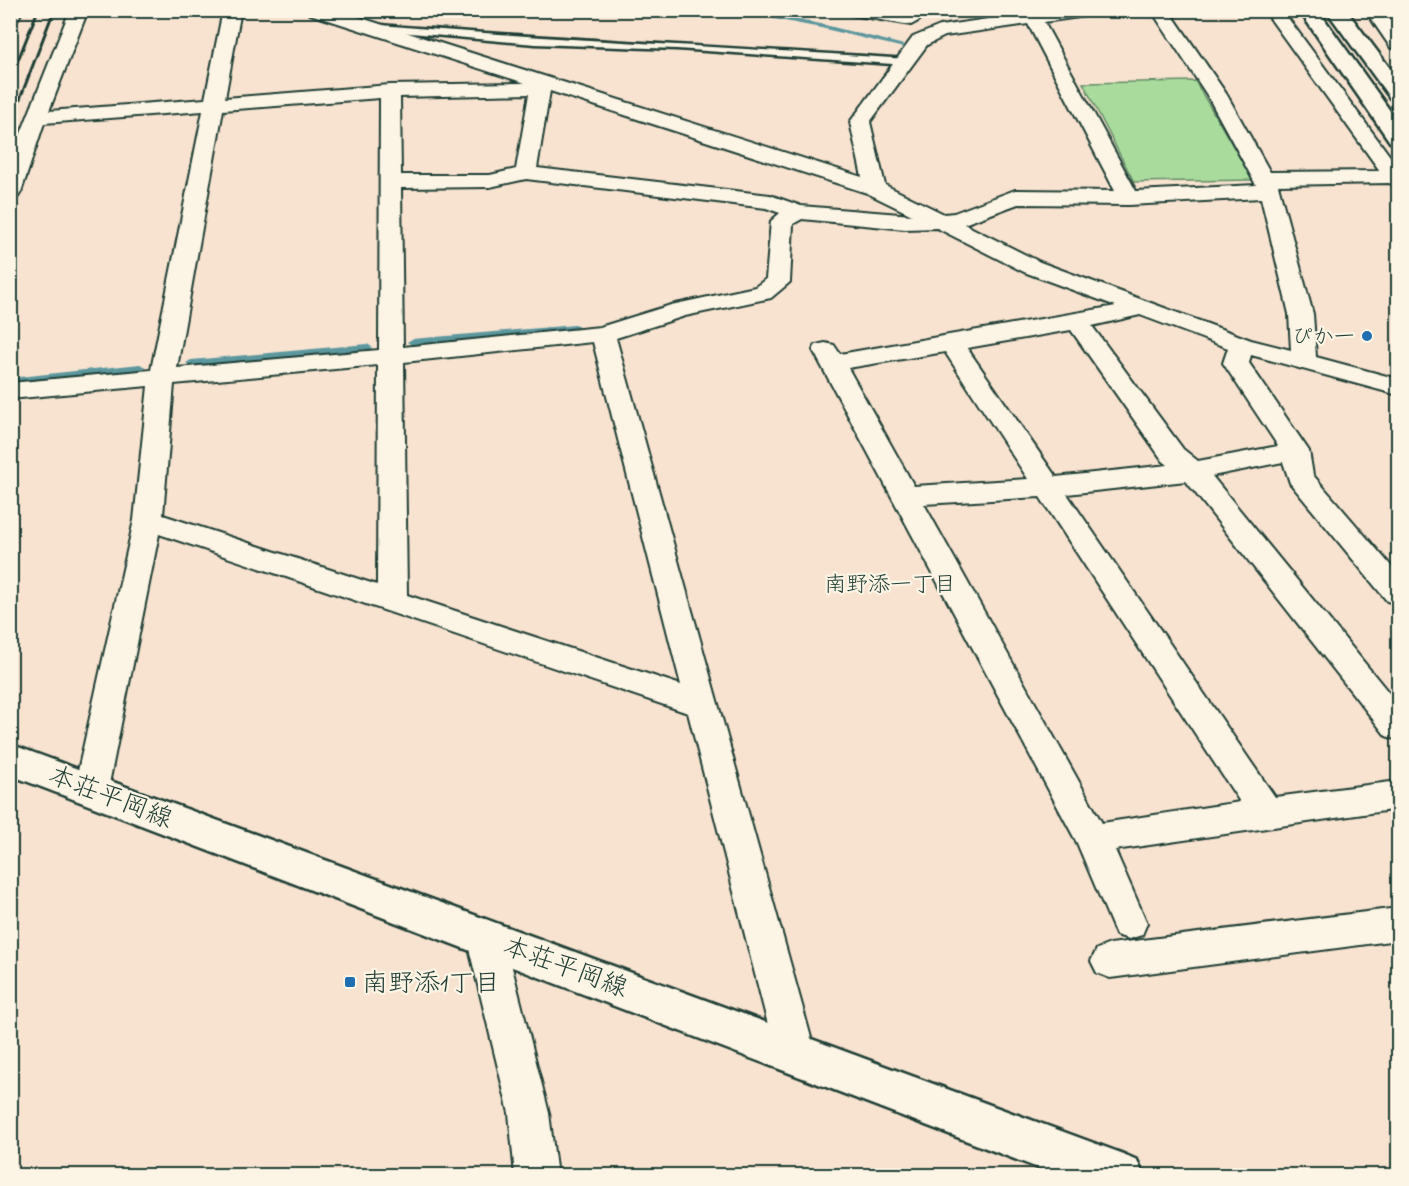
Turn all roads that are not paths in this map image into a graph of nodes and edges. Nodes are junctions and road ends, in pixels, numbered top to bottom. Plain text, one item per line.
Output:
1 (14, 10) edge
2 (79, 10) edge
3 (232, 10) edge
4 (316, 10) edge
5 (852, 10) edge
6 (1093, 10) edge
7 (1160, 10) edge
8 (1273, 10) edge
9 (1308, 10) edge
10 (1335, 10) edge
11 (1374, 10) edge
12 (1032, 14) edge
13 (909, 16) edge
14 (10, 18) edge
15 (368, 27) junction
16 (920, 40) junction
17 (1398, 44) edge
18 (907, 62) junction
19 (543, 84) junction
20 (390, 91) junction
21 (1398, 93) edge
22 (213, 103) junction
23 (36, 117) junction
24 (1398, 137) edge
25 (526, 173) junction
26 (1396, 179) edge
27 (389, 182) junction
28 (1267, 185) junction
29 (875, 188) junction
30 (10, 192) edge
31 (1129, 198) junction
32 (798, 212) junction
33 (939, 221) junction
34 (1142, 308) junction
35 (1077, 322) junction
36 (603, 334) junction
37 (952, 344) junction
38 (1242, 345) junction
39 (391, 357) junction
40 (1304, 362) junction
41 (162, 378) junction
42 (1398, 387) edge
43 (10, 391) edge
44 (1295, 451) junction
45 (1193, 471) junction
46 (1050, 487) junction
47 (904, 496) junction
48 (148, 520) junction
49 (1398, 593) edge
50 (392, 600) junction
51 (703, 705) junction
52 (1398, 727) edge
53 (10, 759) edge
54 (91, 789) junction
55 (1398, 795) edge
56 (1266, 812) junction
57 (1094, 839) junction
58 (1129, 923) dead end
59 (1398, 924) edge
60 (485, 936) junction
61 (1110, 961) dead end
62 (795, 1052) junction
63 (537, 1176) edge
64 (1121, 1176) edge

1 - 14 street
2 - 23 street
3 - 22 street
4 - 15 street
5 - 13 street
6 - 12 street
7 - 28 street
8 - 26 street
9 - 24 main road
10 - 21 main road
11 - 17 street
12 - 16 street
12 - 31 street
13 - 16 street
15 - 18 lane
15 - 19 street
16 - 18 street
18 - 29 street
19 - 20 street
19 - 25 street
19 - 29 street
20 - 22 street
20 - 27 street
22 - 23 street
22 - 41 street
23 - 30 street
25 - 27 street
25 - 32 street
26 - 28 street
27 - 39 street
28 - 31 street
28 - 40 street
29 - 33 street
31 - 33 street
32 - 33 street
32 - 36 street
33 - 34 street
34 - 35 street
34 - 38 street
35 - 37 street
35 - 45 street
36 - 39 street
36 - 51 street
37 - 46 street
37 - 47 street
38 - 40 street
38 - 44 street
39 - 41 street
39 - 50 street
40 - 42 street
41 - 43 street
41 - 48 street
44 - 45 street
44 - 49 street
45 - 46 street
45 - 52 street
46 - 47 street
46 - 56 street
47 - 57 street
48 - 50 street
48 - 54 street
50 - 51 street
51 - 62 street
53 - 54 main road, 本荘平岡線
54 - 60 main road, 本荘平岡線
55 - 56 street
56 - 57 street
57 - 58 street
59 - 61 street
60 - 62 main road, 本荘平岡線
60 - 63 street
62 - 64 main road, 本荘平岡線

